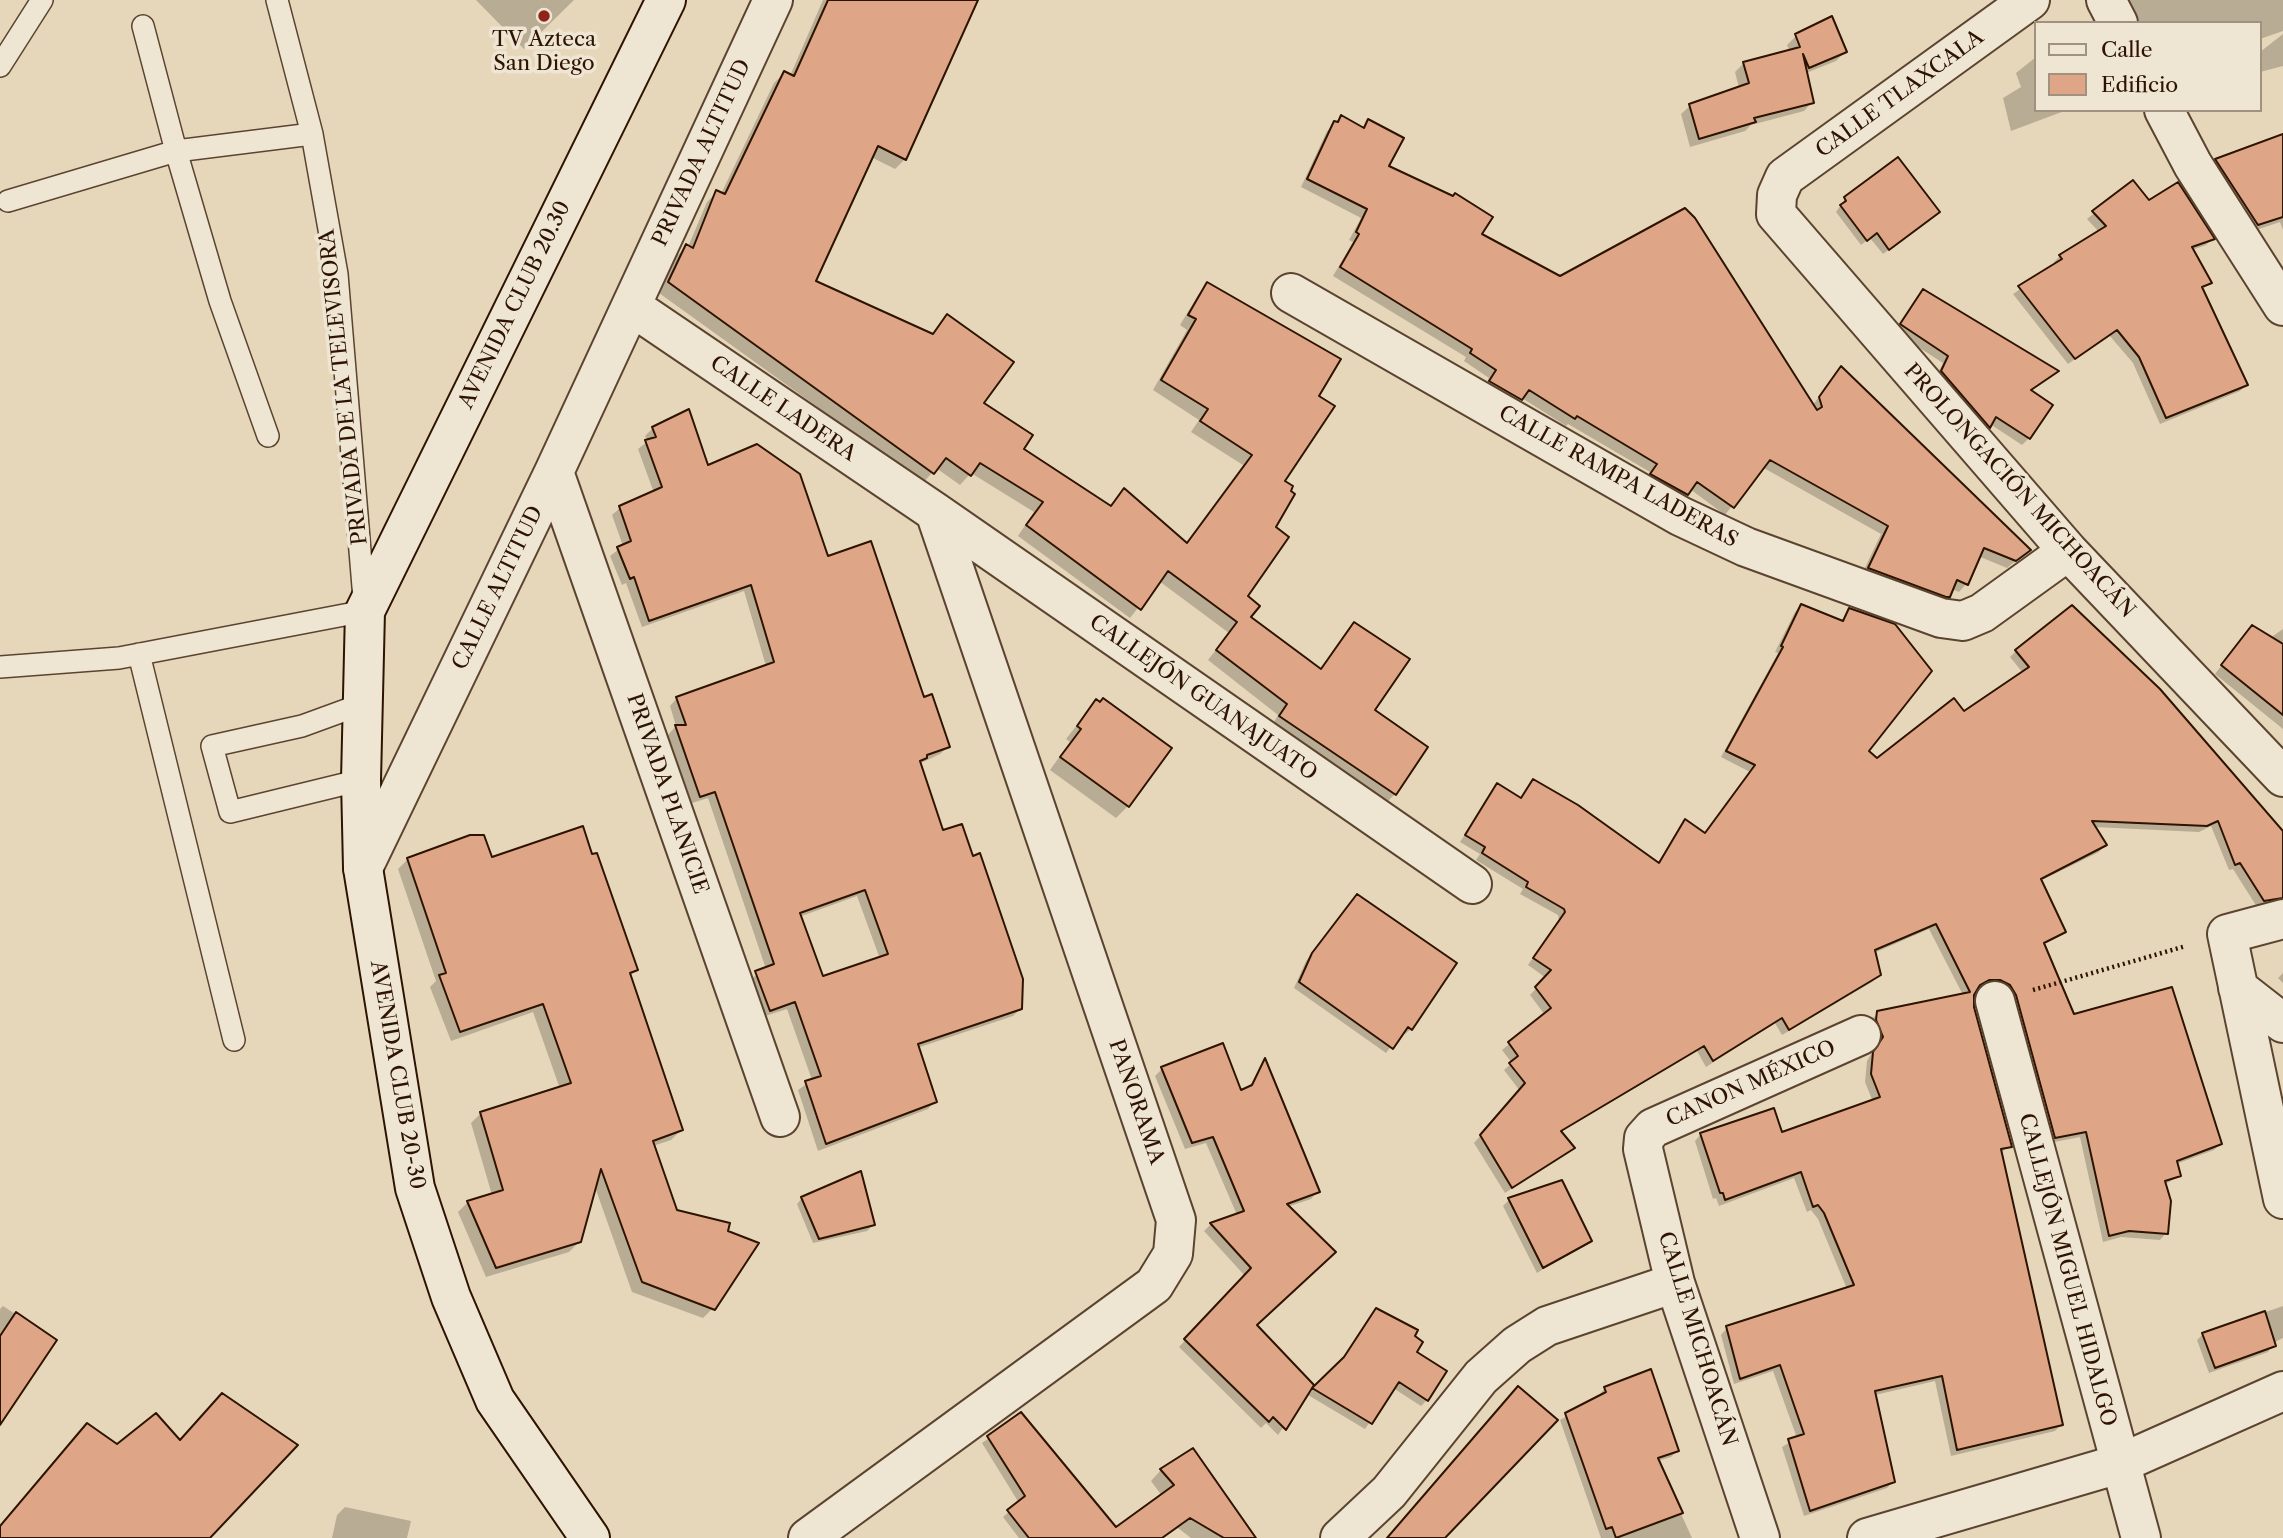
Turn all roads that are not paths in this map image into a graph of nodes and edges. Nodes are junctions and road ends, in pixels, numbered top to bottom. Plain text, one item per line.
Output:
1 (42, 0) edge
2 (277, 0) edge
3 (666, 0) edge
4 (773, 0) edge
5 (2030, 0) edge
6 (2106, 0) edge
7 (2117, 21) edge
8 (143, 26) dead end
9 (0, 66) edge
10 (2165, 112) edge
11 (312, 134) junction
12 (176, 151) junction
13 (1777, 195) joint
14 (8, 201) dead end
15 (1291, 293) dead end
16 (631, 306) junction
17 (2283, 306) edge
18 (268, 436) dead end
19 (554, 472) junction
20 (935, 512) junction
21 (2068, 551) junction
22 (365, 611) junction
23 (139, 654) junction
24 (0, 667) edge
25 (365, 703) junction
26 (2283, 777) edge
27 (360, 780) junction
28 (363, 868) junction
29 (1472, 884) dead end
30 (2283, 919) edge
31 (2238, 988) junction
32 (1995, 1001) road end
33 (2283, 1023) edge
34 (1861, 1035) dead end
35 (234, 1040) dead end
36 (779, 1117) dead end
37 (1644, 1138) joint
38 (2283, 1199) edge
39 (1675, 1283) junction
40 (2283, 1391) edge
41 (2119, 1464) junction
42 (590, 1538) edge
43 (808, 1538) edge
44 (1340, 1538) edge
45 (1760, 1538) edge
46 (1867, 1538) edge
47 (2141, 1538) edge

1 - 9 lane
2 - 11 lane, PRIVADA DE LA TELEVISORA
3 - 22 street, AVENIDA CLUB 20.30
4 - 16 street, PRIVADA ALTITUD
5 - 13 street, CALLE TLAXCALA
6 - 7 street
8 - 12 lane
10 - 17 street
11 - 12 lane
11 - 22 lane, PRIVADA DE LA TELEVISORA
12 - 14 lane
12 - 18 lane
13 - 21 street, PROLONGACIÓN MICHOACÁN
15 - 21 street, CALLE RAMPA LADERAS
16 - 19 street, CALLE ALTITUD
16 - 20 street, CALLE LADERA
19 - 28 street, CALLE ALTITUD
19 - 36 street, PRIVADA PLANICIE
20 - 29 street, CALLEJÓN GUANAJUATO
20 - 43 street, PANORAMA
21 - 26 street, PROLONGACIÓN MICHOACÁN
22 - 23 lane
22 - 25 street, AVENIDA CLUB 20-30
23 - 24 lane
23 - 35 lane
25 - 27 street, AVENIDA CLUB 20-30
25 - 27 lane
27 - 28 street, AVENIDA CLUB 20-30
28 - 42 street, AVENIDA CLUB 20-30
30 - 31 street
31 - 33 street
31 - 38 street
32 - 41 street, CALLEJÓN MIGUEL HIDALGO
34 - 37 street, CANON MÉXICO
37 - 39 street, CALLE MICHOACÁN
39 - 44 street
39 - 45 street, CALLE MICHOACÁN
40 - 41 street
41 - 46 street
41 - 47 street, CALLEJÓN MIGUEL HIDALGO

